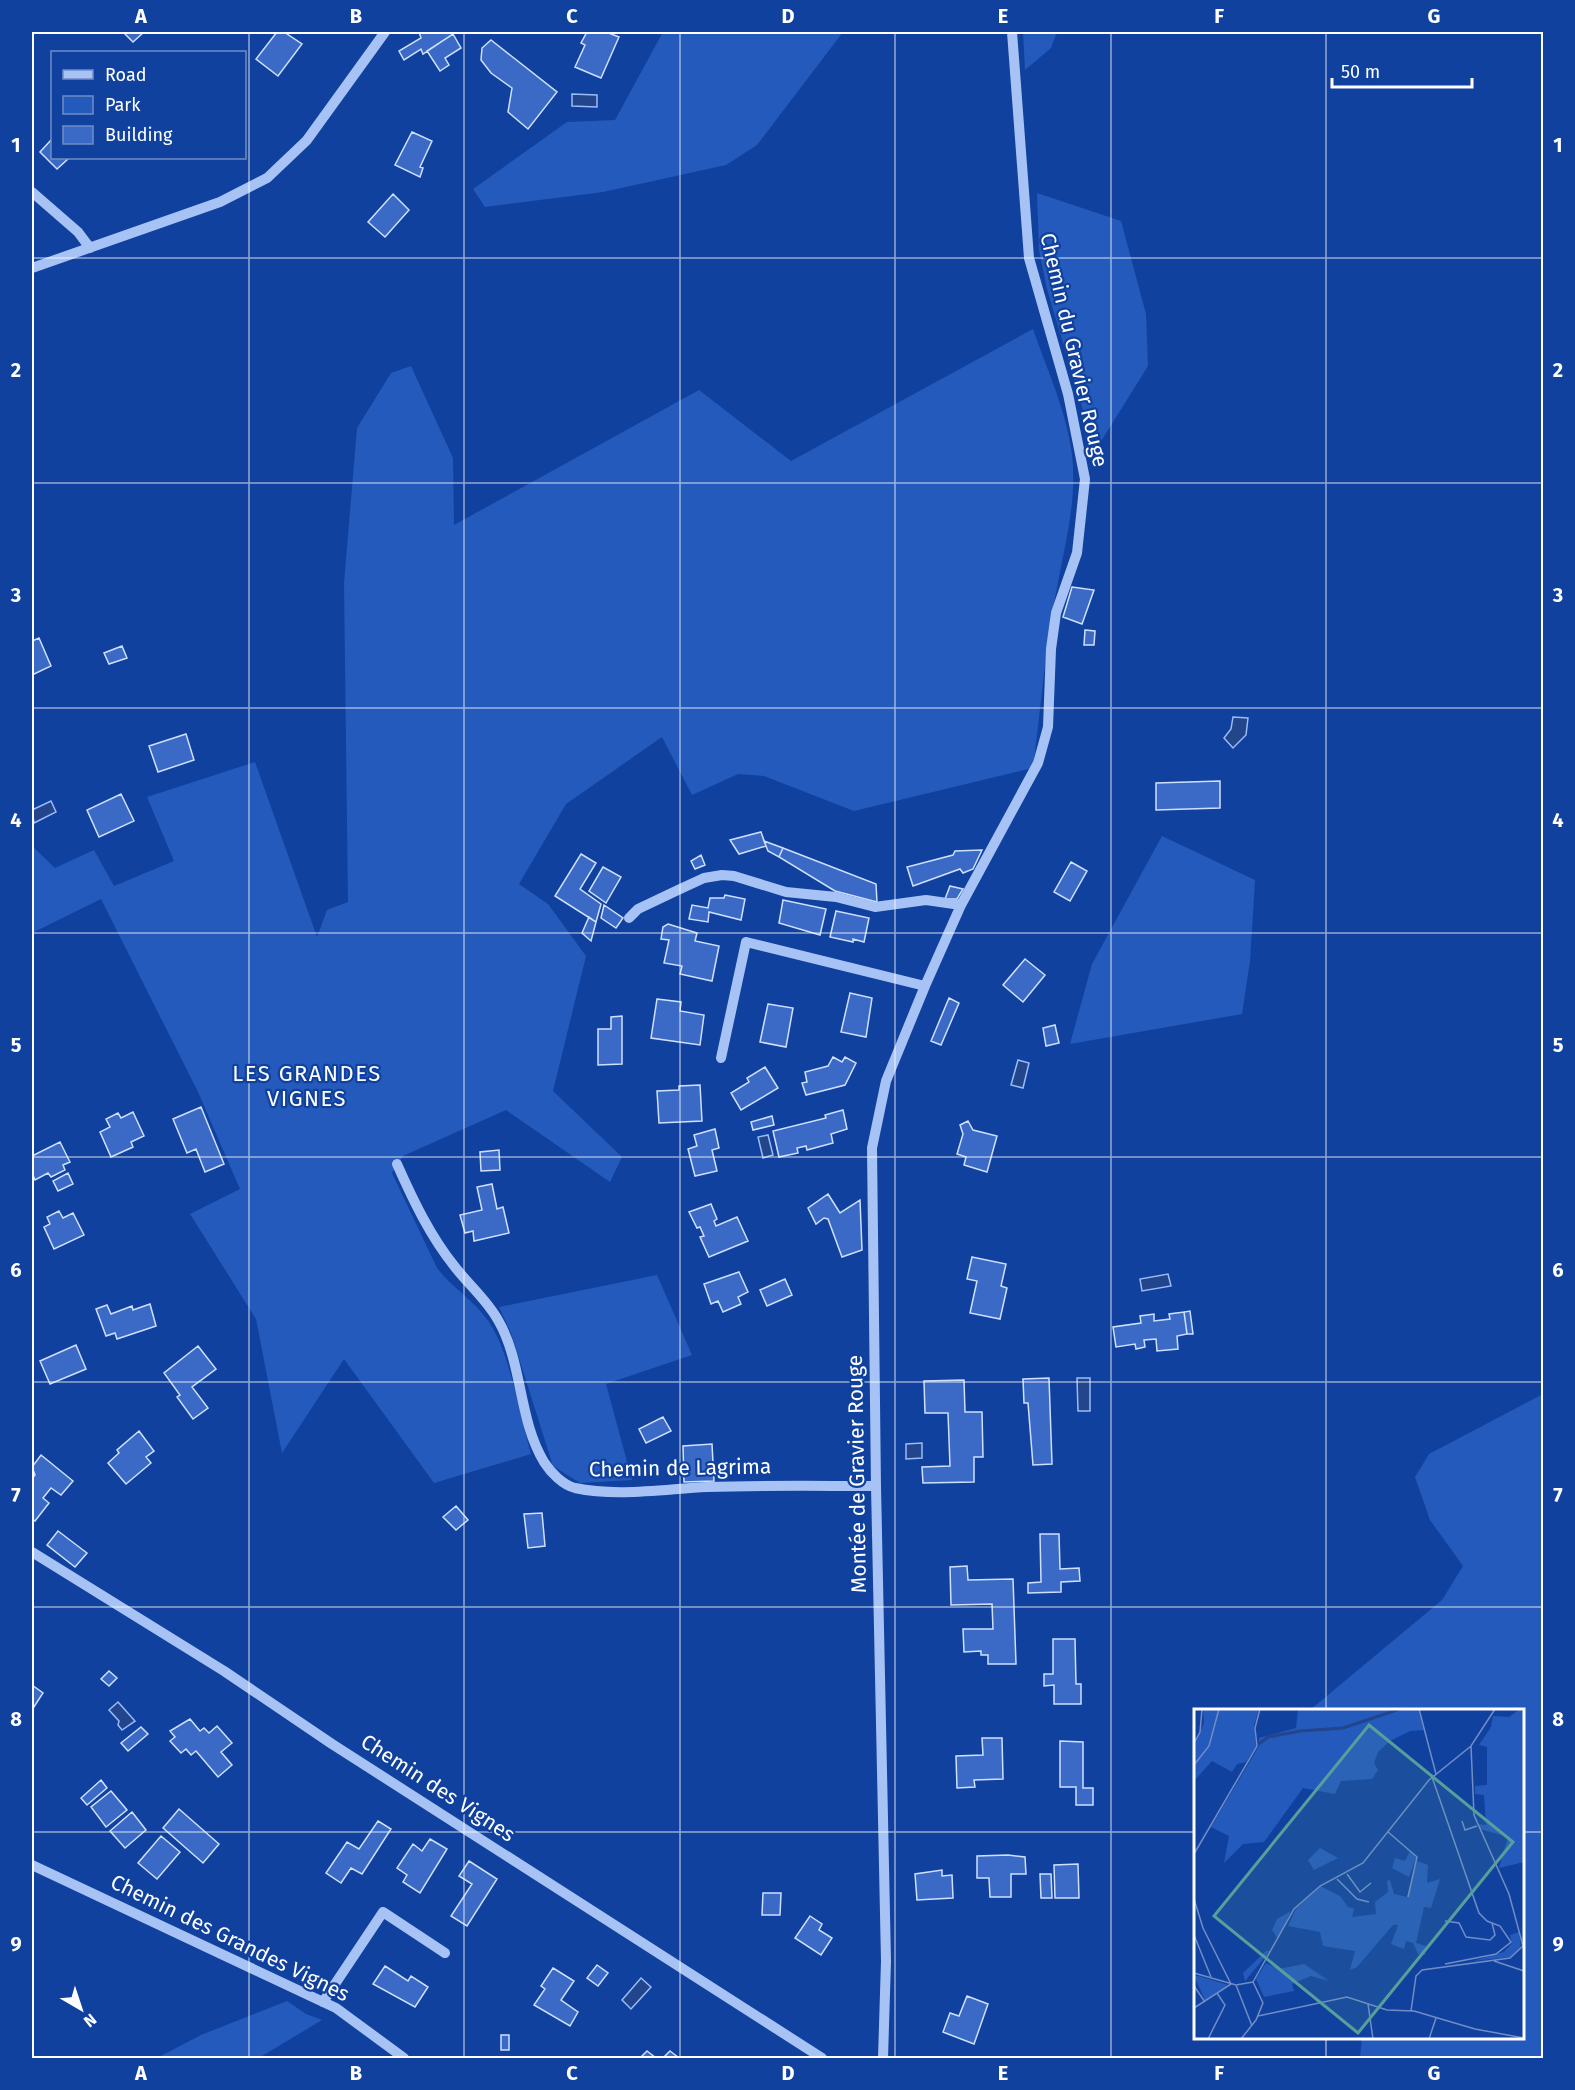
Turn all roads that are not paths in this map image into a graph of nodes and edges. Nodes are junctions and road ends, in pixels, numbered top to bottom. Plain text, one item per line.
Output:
1 (385, 32) edge
2 (1012, 32) edge
3 (32, 192) edge
4 (90, 248) junction
5 (32, 268) edge
6 (961, 905) junction
7 (628, 918) dead end
8 (925, 986) junction
9 (721, 1058) dead end
10 (397, 1164) dead end
11 (876, 1486) junction
12 (32, 1552) edge
13 (32, 1865) edge
14 (445, 1953) dead end
15 (323, 2002) junction
16 (404, 2058) edge
17 (822, 2058) edge
18 (883, 2058) edge

1 - 4 street
2 - 6 street, Chemin du Gravier Rouge
3 - 4 street
4 - 5 street
6 - 7 street
6 - 8 street, Montée de Gravier Rouge
8 - 9 street
8 - 11 street, Montée de Gravier Rouge
10 - 11 street, Chemin de Lagrima
11 - 18 street, Montée de Gravier Rouge
12 - 17 street, Chemin des Vignes
13 - 15 street, Chemin des Grandes Vignes
14 - 15 street
15 - 16 street, Chemin des Grandes Vignes

